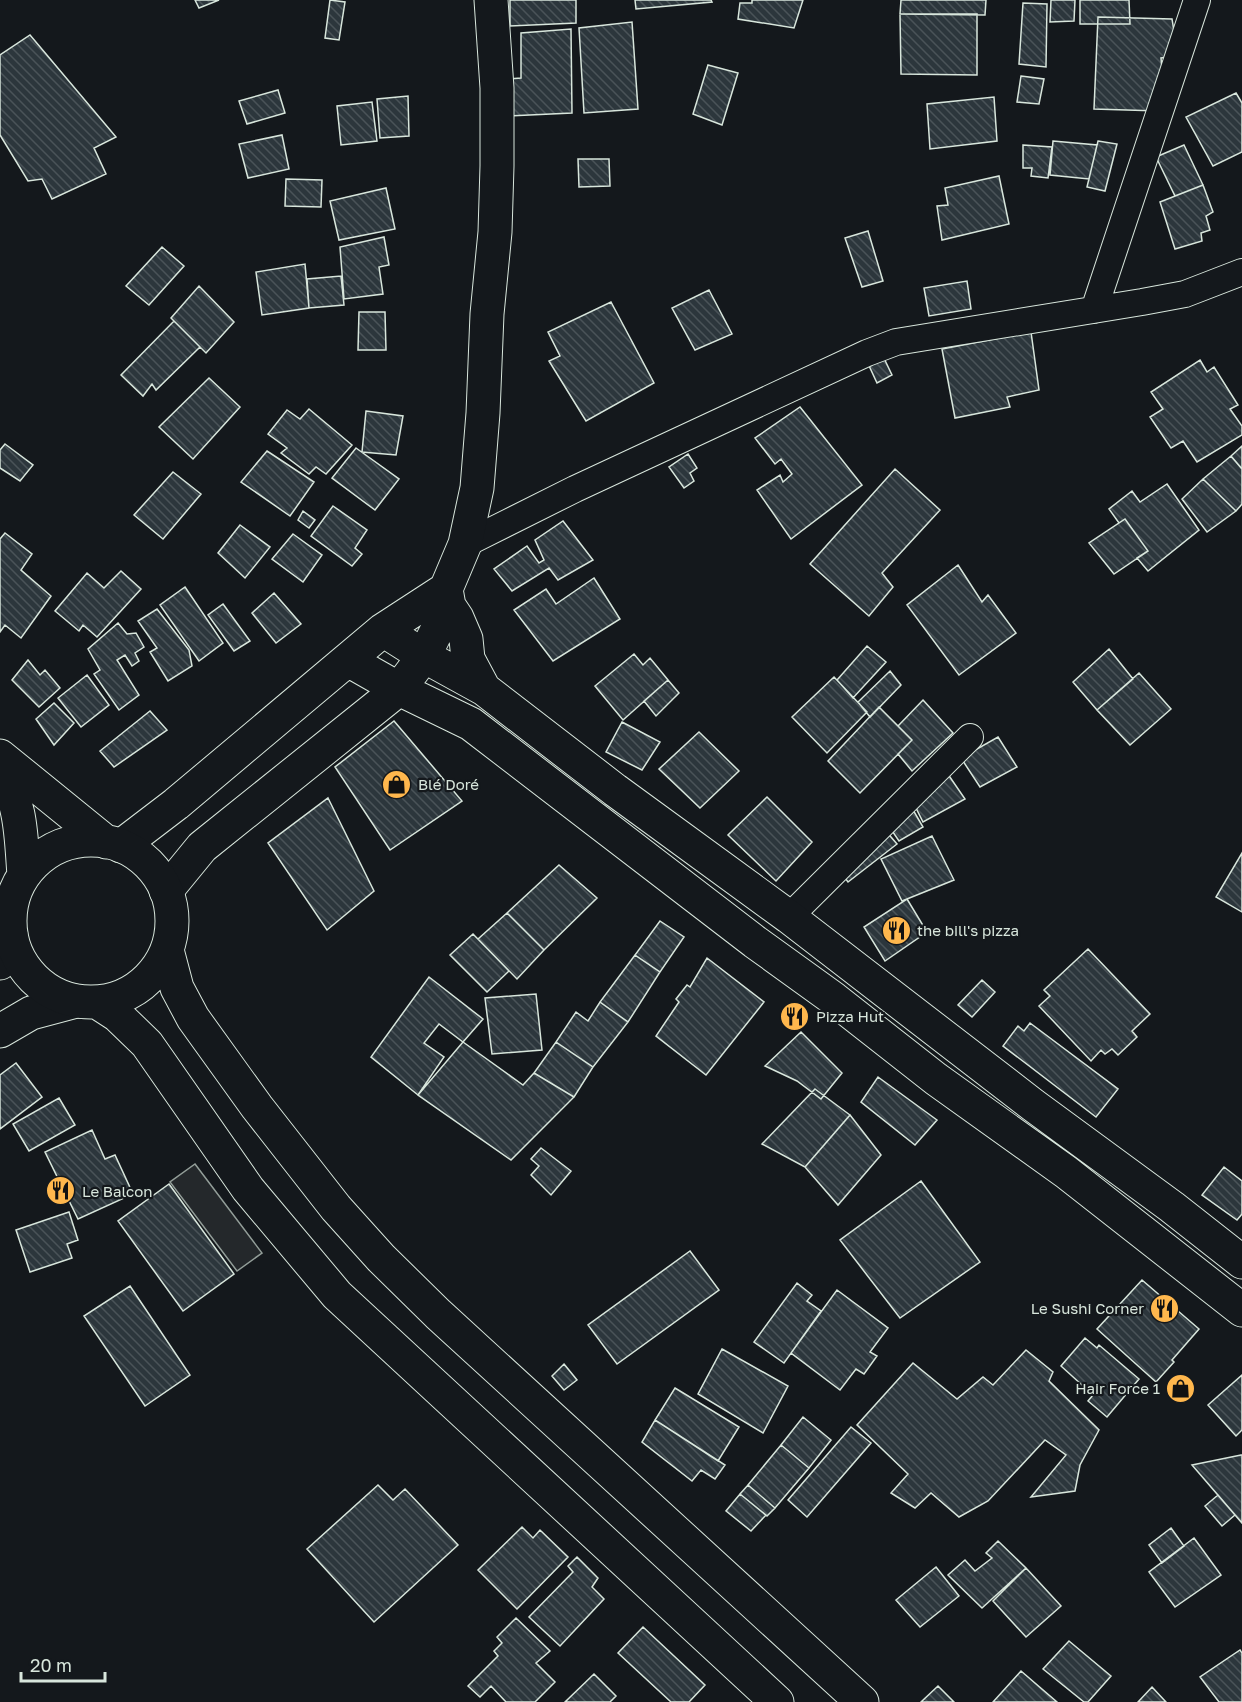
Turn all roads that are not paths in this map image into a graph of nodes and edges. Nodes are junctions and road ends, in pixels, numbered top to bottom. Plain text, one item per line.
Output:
1 (491, 0) edge
2 (1197, 0) edge
3 (1242, 272) edge
4 (1094, 310) junction
5 (465, 544) junction
6 (448, 597) junction
7 (383, 630) junction
8 (424, 656) junction
9 (348, 660) junction
10 (399, 689) junction
11 (484, 689) junction
12 (970, 737) dead end
13 (0, 756) edge
14 (0, 772) edge
15 (114, 844) junction
16 (24, 874) junction
17 (166, 891) junction
18 (789, 917) junction
19 (5, 949) edge
20 (167, 950) junction
21 (87, 1001) junction
22 (0, 1031) edge
23 (1242, 1262) edge
24 (1242, 1310) edge
25 (777, 1702) edge
26 (862, 1702) edge

1 - 5 main road
2 - 4 street
3 - 4 street
4 - 5 street
5 - 6 main road
6 - 7 main road
6 - 8 main road
6 - 11 main road
7 - 8 main road
7 - 9 main road
8 - 10 main road
8 - 11 main road
9 - 10 main road
9 - 15 main road
10 - 17 main road
10 - 24 main road
11 - 18 main road
12 - 18 street
13 - 15 main road
14 - 16 main road
15 - 16 main road
15 - 17 main road
16 - 19 main road
17 - 20 main road
18 - 23 main road
19 - 21 main road
20 - 21 main road
20 - 26 main road
21 - 22 main road
21 - 25 main road

